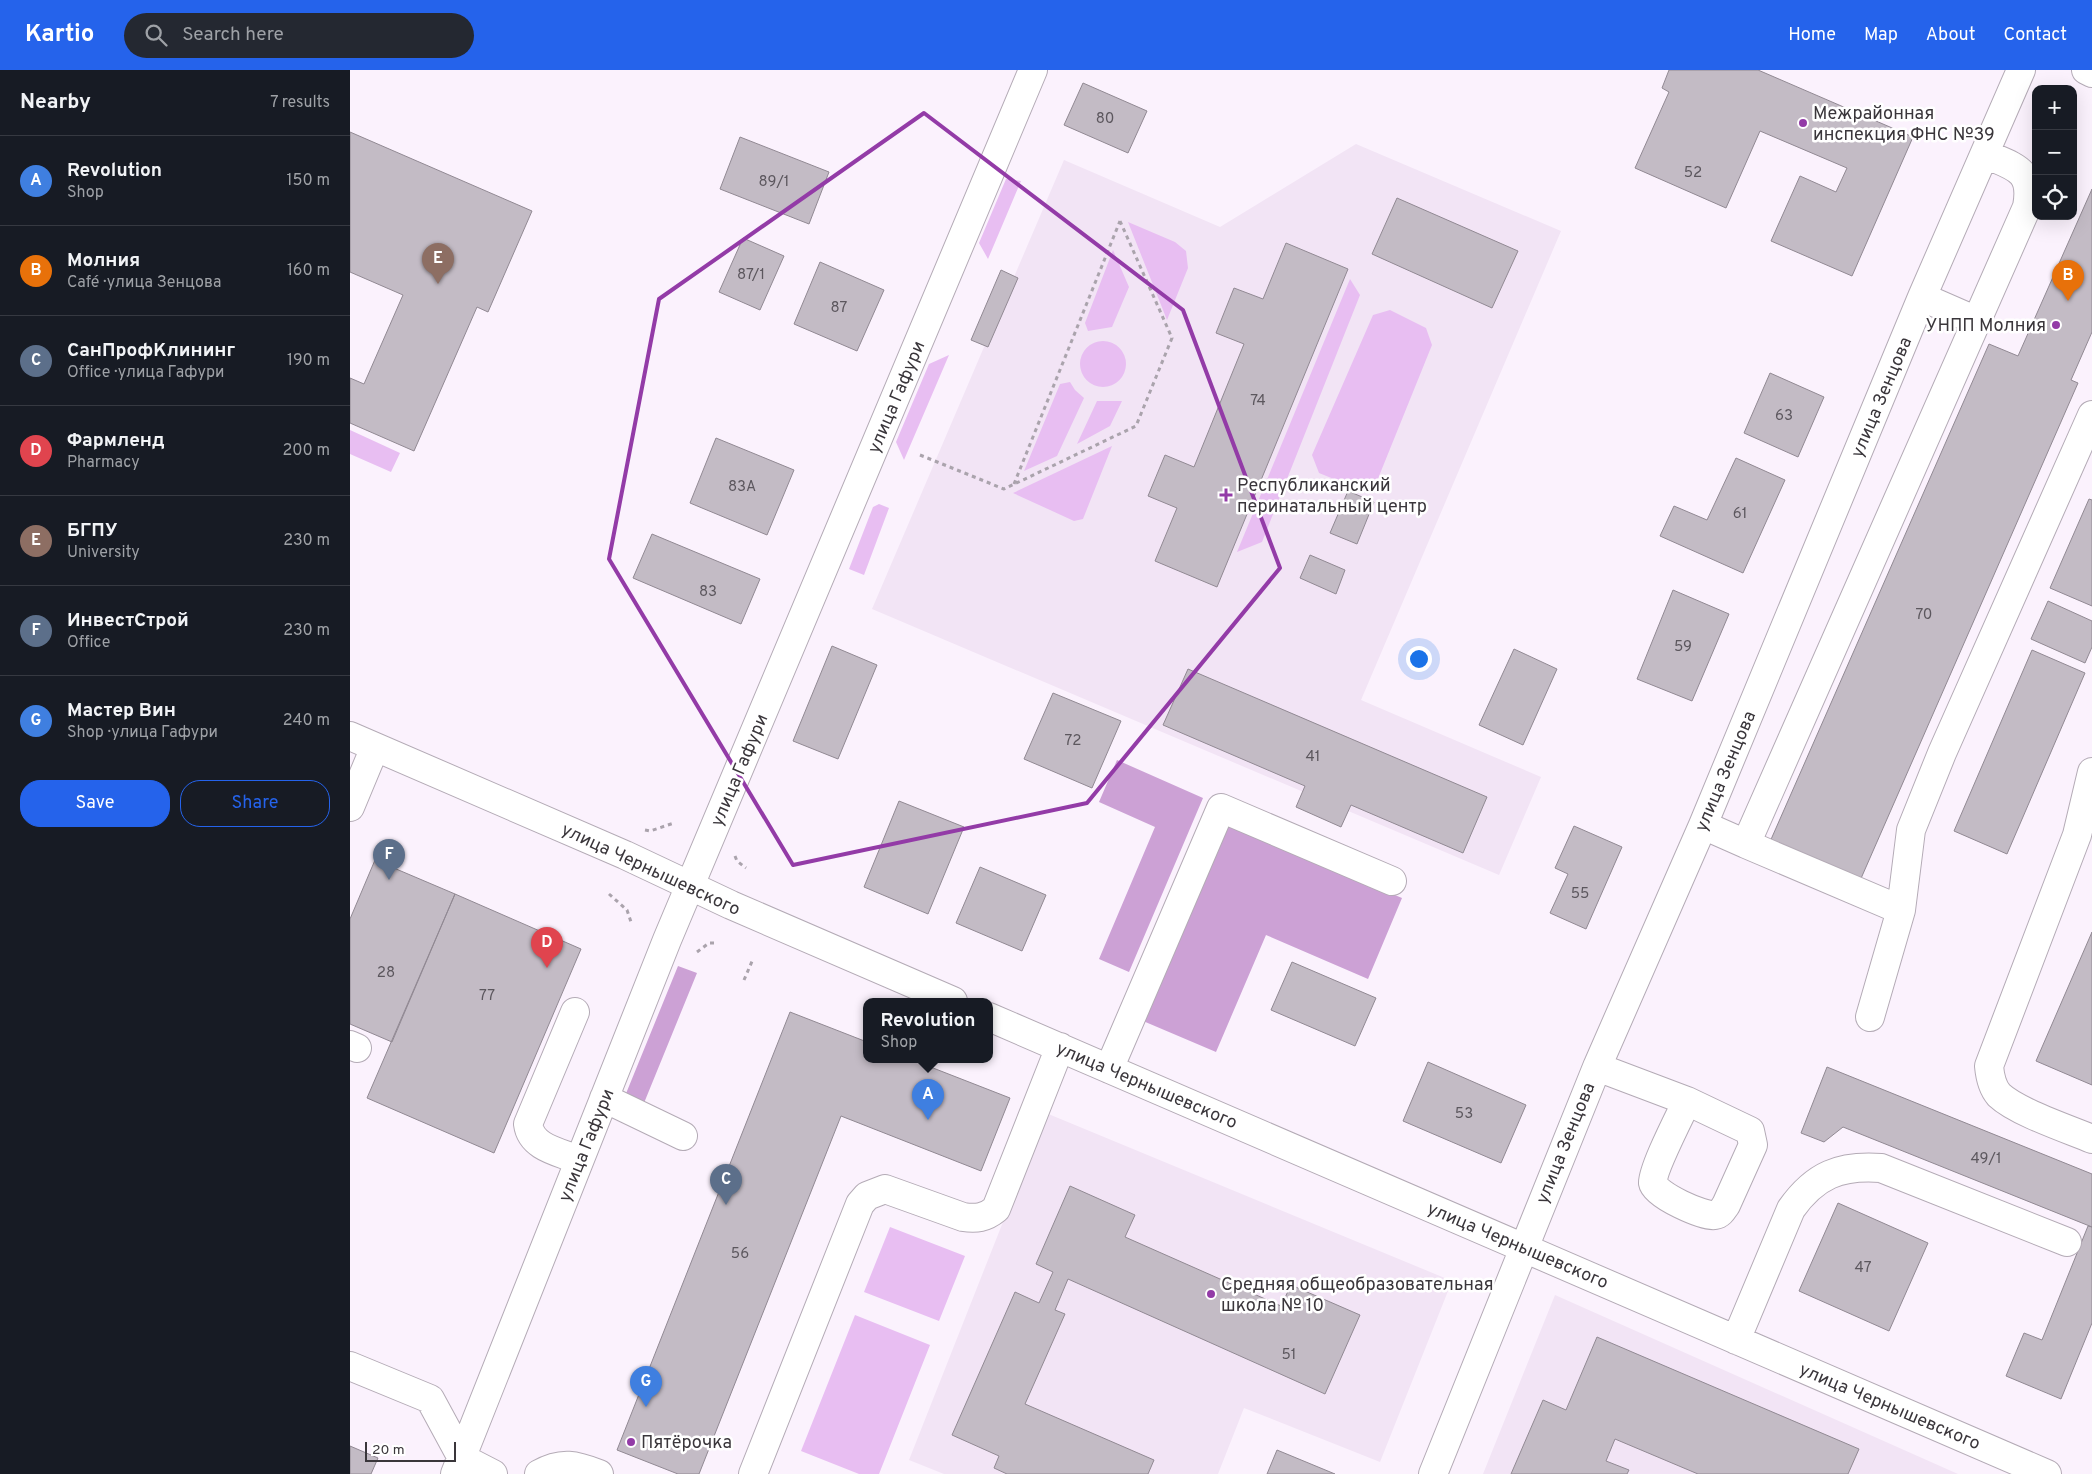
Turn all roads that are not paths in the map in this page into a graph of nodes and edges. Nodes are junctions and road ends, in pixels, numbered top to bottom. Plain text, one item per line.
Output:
1 (1033, 70) edge
2 (2021, 70) edge
3 (2086, 70) edge
4 (2092, 73) edge
5 (1985, 154) junction
6 (1922, 297) junction
7 (1977, 321) junction
8 (2092, 415) edge
9 (350, 736) edge
10 (375, 747) junction
11 (2092, 772) edge
12 (350, 807) edge
13 (1703, 825) junction
14 (1746, 844) junction
15 (1392, 881) dead end
16 (690, 886) junction
17 (1902, 910) junction
18 (946, 998) edge
19 (575, 1012) dead end
20 (1870, 1017) dead end
21 (993, 1019) edge
22 (1060, 1047) junction
23 (1596, 1066) junction
24 (1109, 1069) junction
25 (604, 1098) junction
26 (1686, 1101) dead end
27 (683, 1136) dead end
28 (2092, 1139) edge
29 (580, 1160) junction
30 (2067, 1242) dead end
31 (1523, 1248) junction
32 (1736, 1340) junction
33 (350, 1366) edge
34 (459, 1466) edge
35 (493, 1474) edge
36 (540, 1474) edge
37 (600, 1474) edge
38 (753, 1474) edge
39 (1433, 1474) edge
40 (2047, 1474) edge

1 - 16 street, улица Гафури
2 - 5 street, улица Зенцова
3 - 4 street
5 - 6 street, улица Зенцова
5 - 7 street
6 - 7 street
6 - 13 street, улица Зенцова
7 - 14 street
8 - 17 street
9 - 10 street, улица Чернышевского
10 - 12 street
10 - 16 street, улица Чернышевского
11 - 28 street
13 - 14 street
13 - 23 street, улица Зенцова
14 - 17 street
15 - 24 street
16 - 18 street, улица Чернышевского
16 - 25 street, улица Гафури
17 - 20 street
19 - 29 street
21 - 22 street, улица Чернышевского
22 - 24 street, улица Чернышевского
22 - 38 street
23 - 26 street
23 - 31 street, улица Зенцова
24 - 31 street, улица Чернышевского
25 - 27 street
25 - 29 street, улица Гафури
29 - 34 street, улица Гафури
30 - 32 street
31 - 32 street, улица Чернышевского
31 - 39 street, улица Зенцова
32 - 40 street, улица Чернышевского
33 - 34 street
34 - 35 street
36 - 37 street

